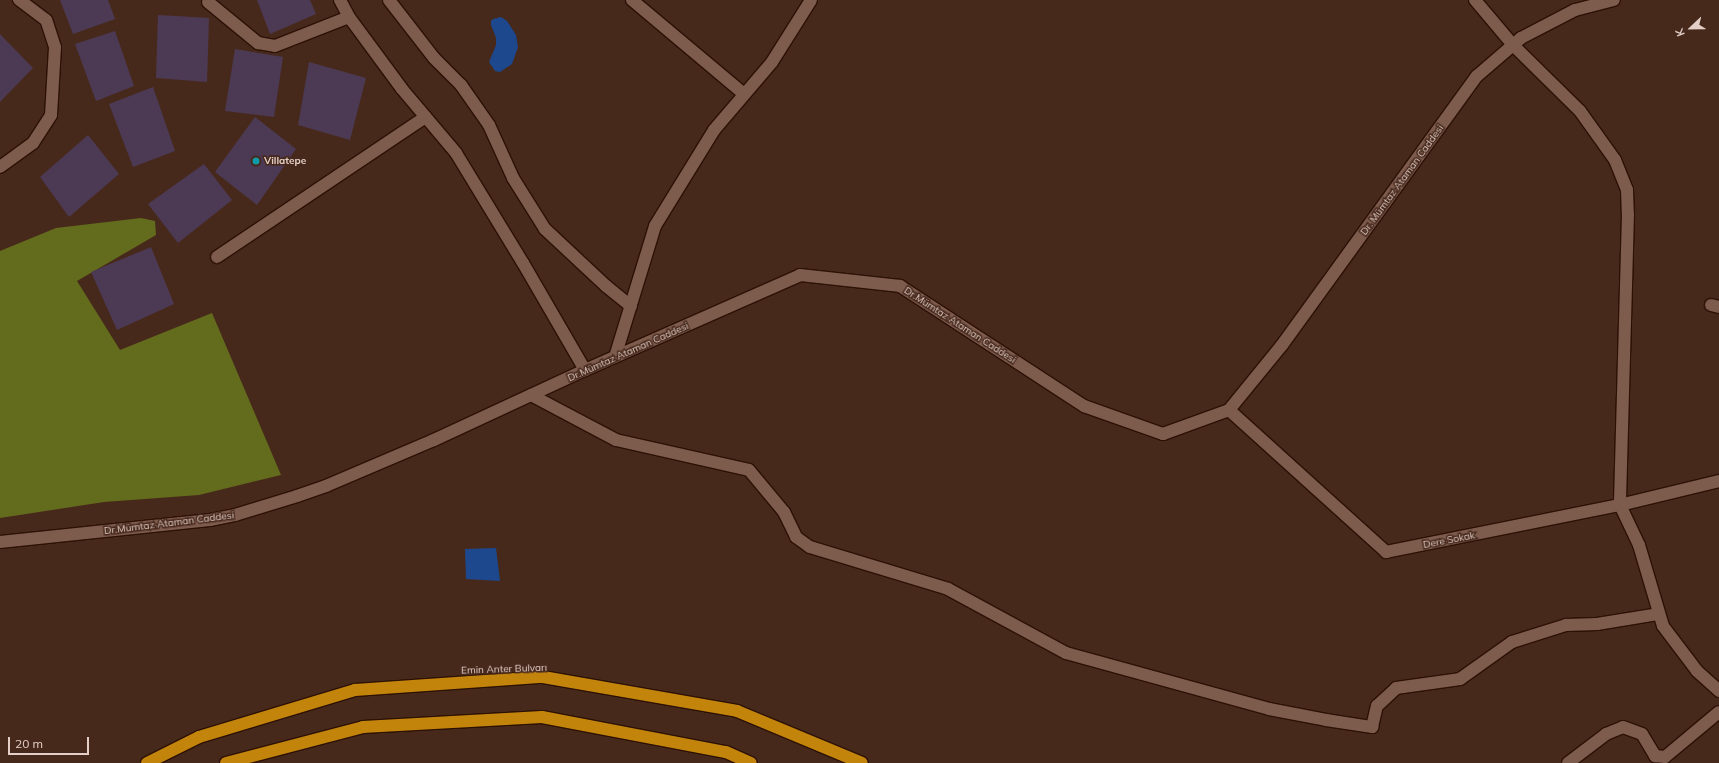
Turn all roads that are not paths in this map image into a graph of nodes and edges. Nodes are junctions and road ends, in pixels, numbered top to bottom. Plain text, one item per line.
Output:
1 (19, 0) edge
2 (340, 0) edge
3 (389, 0) edge
4 (632, 0) edge
5 (811, 0) edge
6 (1475, 0) edge
7 (1614, 0) edge
8 (208, 2) dead end
9 (349, 17) junction
10 (1513, 45) junction
11 (744, 94) junction
12 (426, 117) junction
13 (0, 167) edge
14 (217, 257) dead end
15 (630, 306) junction
16 (615, 357) junction
17 (585, 370) junction
18 (531, 395) junction
19 (1229, 410) junction
20 (1719, 481) edge
21 (1620, 505) junction
22 (0, 542) edge
23 (1660, 614) junction
24 (1719, 691) edge
25 (1719, 712) edge
26 (147, 763) edge
27 (226, 763) edge
28 (751, 763) edge
29 (862, 763) edge
30 (1568, 763) edge

1 - 13 street
2 - 9 street
3 - 15 street
4 - 11 street
5 - 11 street
6 - 10 street
7 - 10 street, Dr. Mümtaz Ataman Caddesi
8 - 9 street
9 - 12 street
10 - 19 street, Dr. Mümtaz Ataman Caddesi
10 - 21 street
11 - 15 street
12 - 14 street
12 - 17 street
15 - 16 street
16 - 17 street, Dr.Mümtaz Ataman Caddesi
16 - 19 street, Dr.Mümtaz Ataman Caddesi
17 - 18 street, Dr.Mümtaz Ataman Caddesi
18 - 22 street, Dr.Mümtaz Ataman Caddesi
18 - 23 street
19 - 21 street, Dere Sokak
20 - 21 street, Dere Sokak
21 - 23 street
23 - 24 street
25 - 30 street
26 - 29 highway, Emin Anter Bulvarı
27 - 28 highway

